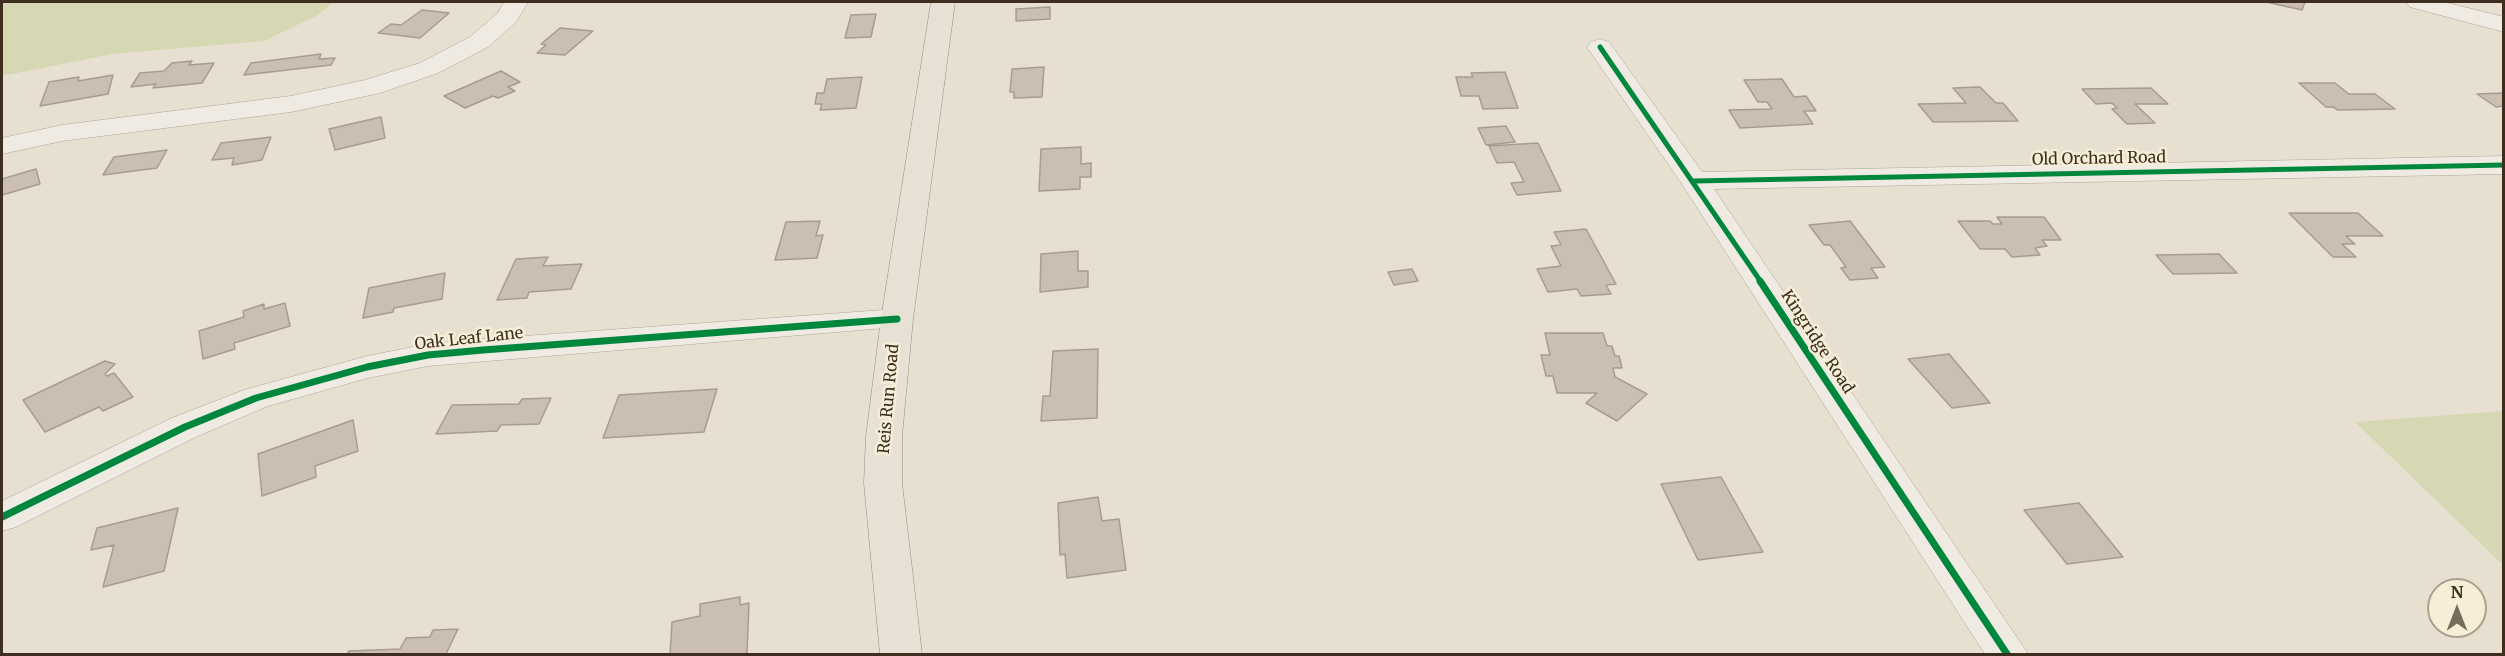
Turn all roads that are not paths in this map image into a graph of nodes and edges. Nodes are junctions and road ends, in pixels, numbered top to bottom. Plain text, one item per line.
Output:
1 (516, 2) edge
2 (943, 2) edge
3 (2418, 2) edge
4 (2471, 8) edge
5 (2504, 25) edge
6 (1600, 47) dead end
7 (2, 146) edge
8 (2504, 165) edge
9 (1694, 181) junction
10 (897, 320) junction
11 (2, 517) edge
12 (901, 654) edge
13 (2007, 654) edge

1 - 7 street
2 - 10 main road, Reis Run Road
3 - 4 street
4 - 5 street
6 - 9 street, Kingridge Road
8 - 9 street, Old Orchard Road
9 - 13 street, Kingridge Road
10 - 11 street, Oak Leaf Lane
10 - 12 main road, Reis Run Road

